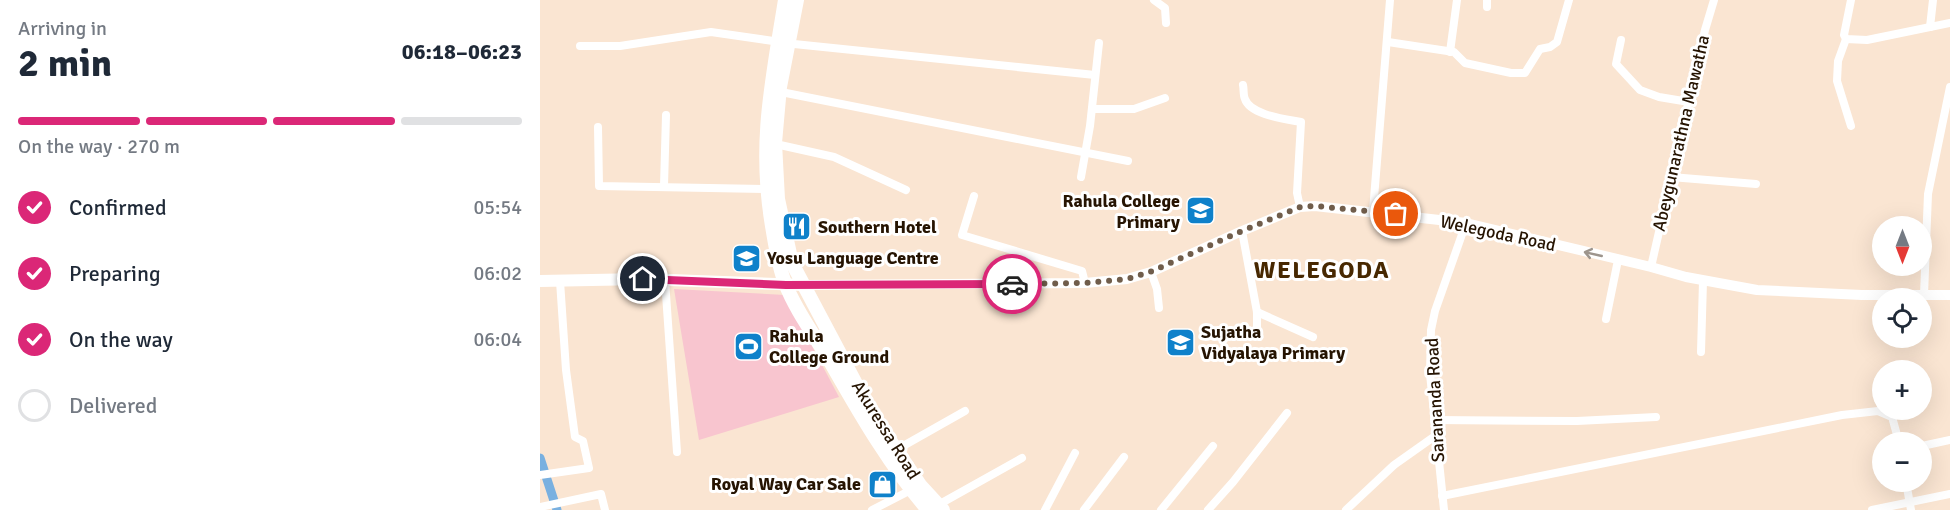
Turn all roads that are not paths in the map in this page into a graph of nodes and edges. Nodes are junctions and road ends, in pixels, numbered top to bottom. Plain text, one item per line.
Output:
1 (785, 0) edge
2 (796, 0) edge
3 (1154, 0) edge
4 (1390, 0) edge
5 (1457, 0) edge
6 (1569, 0) edge
7 (1714, 0) edge
8 (1851, 0) edge
9 (1933, 0) edge
10 (1166, 23) dead end
11 (1950, 23) edge
12 (1930, 27) junction
13 (1846, 39) junction
14 (1621, 40) dead end
15 (1099, 42) dead end
16 (1388, 42) junction
17 (783, 43) junction
18 (580, 46) dead end
19 (1450, 52) junction
20 (1095, 75) junction
21 (1243, 85) dead end
22 (1950, 87) edge
23 (774, 91) junction
24 (1165, 98) dead end
25 (1689, 102) junction
26 (1092, 109) junction
27 (666, 115) dead end
28 (1851, 126) dead end
29 (598, 127) dead end
30 (770, 143) junction
31 (1086, 154) junction
32 (1128, 162) dead end
33 (1081, 177) dead end
34 (1671, 177) junction
35 (1756, 184) dead end
36 (664, 186) junction
37 (767, 189) junction
38 (906, 190) dead end
39 (974, 196) dead end
40 (1300, 207) junction
41 (1373, 211) junction
42 (1466, 223) junction
43 (1242, 231) junction
44 (1618, 260) junction
45 (1650, 267) junction
46 (1150, 272) junction
47 (665, 280) junction
48 (540, 281) edge
49 (560, 281) junction
50 (1703, 281) junction
51 (1085, 283) junction
52 (786, 285) junction
53 (804, 285) junction
54 (1924, 288) edge
55 (1872, 295) edge
56 (1932, 295) edge
57 (1950, 295) edge
58 (1159, 308) dead end
59 (1257, 312) junction
60 (1606, 319) dead end
61 (1257, 332) dead end
62 (1312, 337) dead end
63 (1701, 352) dead end
64 (965, 411) dead end
65 (1287, 413) dead end
66 (1656, 417) dead end
67 (1434, 420) junction
68 (1896, 432) edge
69 (1435, 436) junction
70 (1950, 440) edge
71 (1932, 444) edge
72 (1213, 446) dead end
73 (896, 450) junction
74 (677, 452) dead end
75 (1075, 453) dead end
76 (1124, 457) dead end
77 (1022, 458) dead end
78 (540, 475) edge
79 (911, 490) junction
80 (1950, 494) edge
81 (1442, 496) junction
82 (1910, 506) edge
83 (540, 507) edge
84 (936, 508) edge
85 (605, 510) edge
86 (872, 510) edge
87 (1045, 510) edge
88 (1084, 510) edge
89 (1161, 510) edge
90 (1208, 510) edge
91 (1347, 510) edge
92 (1444, 510) edge
93 (1872, 510) edge

1 - 17 highway, Akuressa Road
2 - 17 highway, Akuressa Road
3 - 10 street
4 - 16 street
5 - 19 street
6 - 19 street
7 - 25 street, Abeygunarathna Mawatha
8 - 13 street
9 - 12 street
11 - 12 street
12 - 13 street
13 - 28 street
14 - 25 street
15 - 20 street
16 - 19 street
16 - 41 street
17 - 18 street
17 - 20 street
17 - 23 highway, Akuressa Road
20 - 26 street
21 - 40 street
22 - 54 street
23 - 30 highway, Akuressa Road
23 - 31 street
24 - 26 street
25 - 34 street, Abeygunarathna Mawatha
26 - 31 street
27 - 36 street
29 - 36 street
30 - 37 highway, Akuressa Road
30 - 38 street
30 - 53 highway, Akuressa Road
31 - 32 street
31 - 33 street
34 - 35 street
34 - 45 street, Abeygunarathna Mawatha
36 - 37 street
37 - 52 highway, Akuressa Road
39 - 51 street
40 - 41 street, Welegoda Road
40 - 43 street, Welegoda Road
41 - 42 street, Welegoda Road
44 -> 42 street, Welegoda Road
42 - 67 street, Sarananda Road
43 - 46 street, Welegoda Road
43 - 59 street
44 - 45 street, Welegoda Road
44 - 60 street
45 - 50 street, Welegoda Road
46 - 51 street, Welegoda Road
46 - 58 street
47 - 49 main road
47 - 52 main road
47 - 74 street
48 - 49 main road
49 - 78 street
50 - 55 street, Welegoda Road
50 - 63 street
51 - 53 street, Welegoda Road
52 - 53 main road
52 - 79 highway, Akuressa Road
53 - 73 highway, Akuressa Road
56 - 57 street, Welegoda Road
59 - 61 street
59 - 62 street
64 - 73 street
65 - 90 street
66 - 67 street
67 - 69 street, Sarananda Road
68 - 81 street
69 - 81 street, Sarananda Road
69 - 91 street
70 - 71 street
72 - 89 street
73 - 84 highway, Akuressa Road
75 - 87 street
76 - 88 street
77 - 84 street
79 - 84 highway, Akuressa Road
79 - 86 street
80 - 82 street
81 - 92 street, Sarananda Road
82 - 93 street
83 - 85 street

